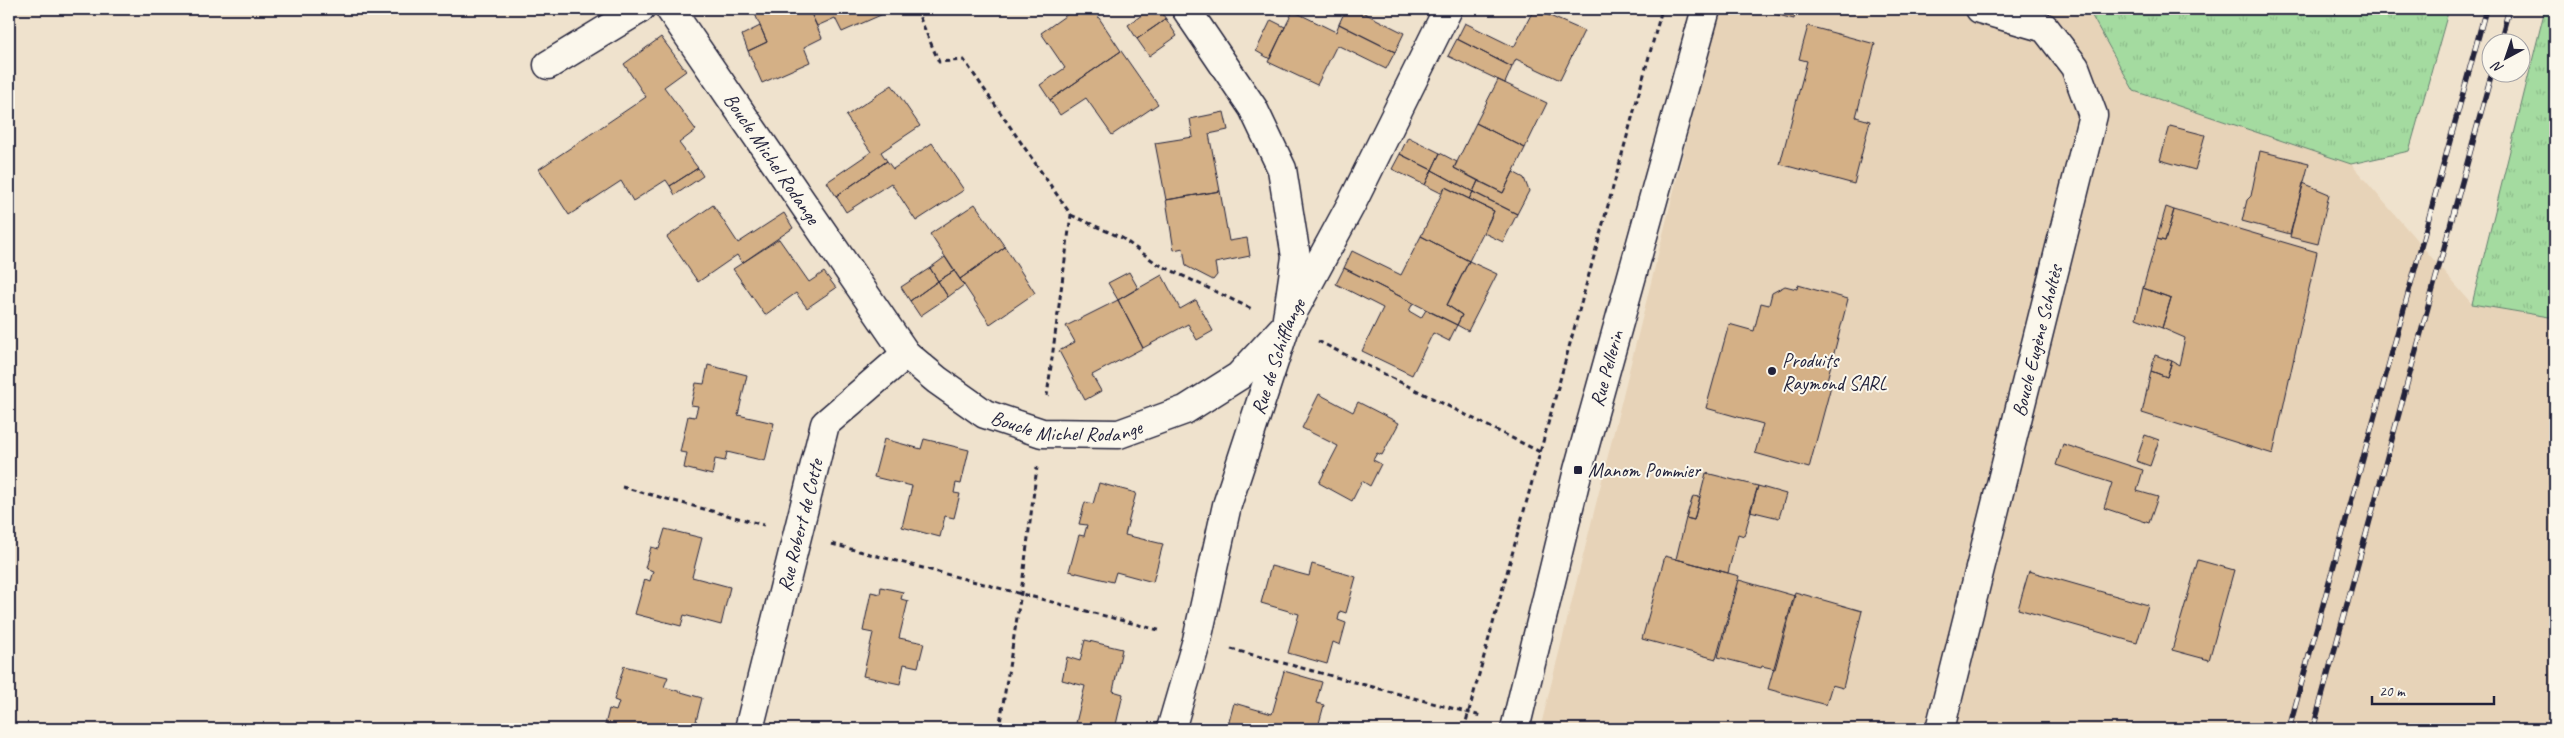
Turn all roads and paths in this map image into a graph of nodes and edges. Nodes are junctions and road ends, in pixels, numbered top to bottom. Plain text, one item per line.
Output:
1 (640, 9) edge
2 (670, 9) edge
3 (916, 9) edge
4 (1186, 9) edge
5 (1448, 9) edge
6 (1662, 9) edge
7 (1706, 9) edge
8 (1980, 9) edge
9 (548, 65) dead end
10 (1071, 215) junction
11 (1286, 326) junction
12 (906, 354) junction
13 (1042, 433) junction
14 (1540, 452) junction
15 (1578, 470) junction
16 (622, 487) dead end
17 (799, 535) junction
18 (1021, 593) junction
19 (1197, 640) junction
20 (1469, 712) junction
21 (1521, 728) edge
22 (749, 729) edge
23 (999, 729) edge
24 (1170, 729) edge
25 (1464, 729) edge
26 (1940, 729) edge

1 - 9 street
2 - 12 street, Boucle Michel Rodange
3 - 10 path
4 - 11 street
5 - 11 street, Rue de Schifflange
6 - 14 path
7 - 15 street, Rue Pellerin
8 - 26 street, Boucle Eugène Scholtès
10 - 11 path
10 - 13 path
11 - 13 street, Boucle Michel Rodange
11 - 14 path
11 - 19 street, Rue de Schifflange
12 - 13 street, Boucle Michel Rodange
12 - 17 street, Rue Robert de Cotte
13 - 18 path
14 - 15 path
14 - 20 path
15 - 21 street, Rue Pellerin
16 - 17 path
17 - 18 path
17 - 22 street, Rue Robert de Cotte
18 - 19 path
18 - 23 path
19 - 20 path
19 - 24 street, Rue de Schifflange
20 - 21 path
20 - 25 path

